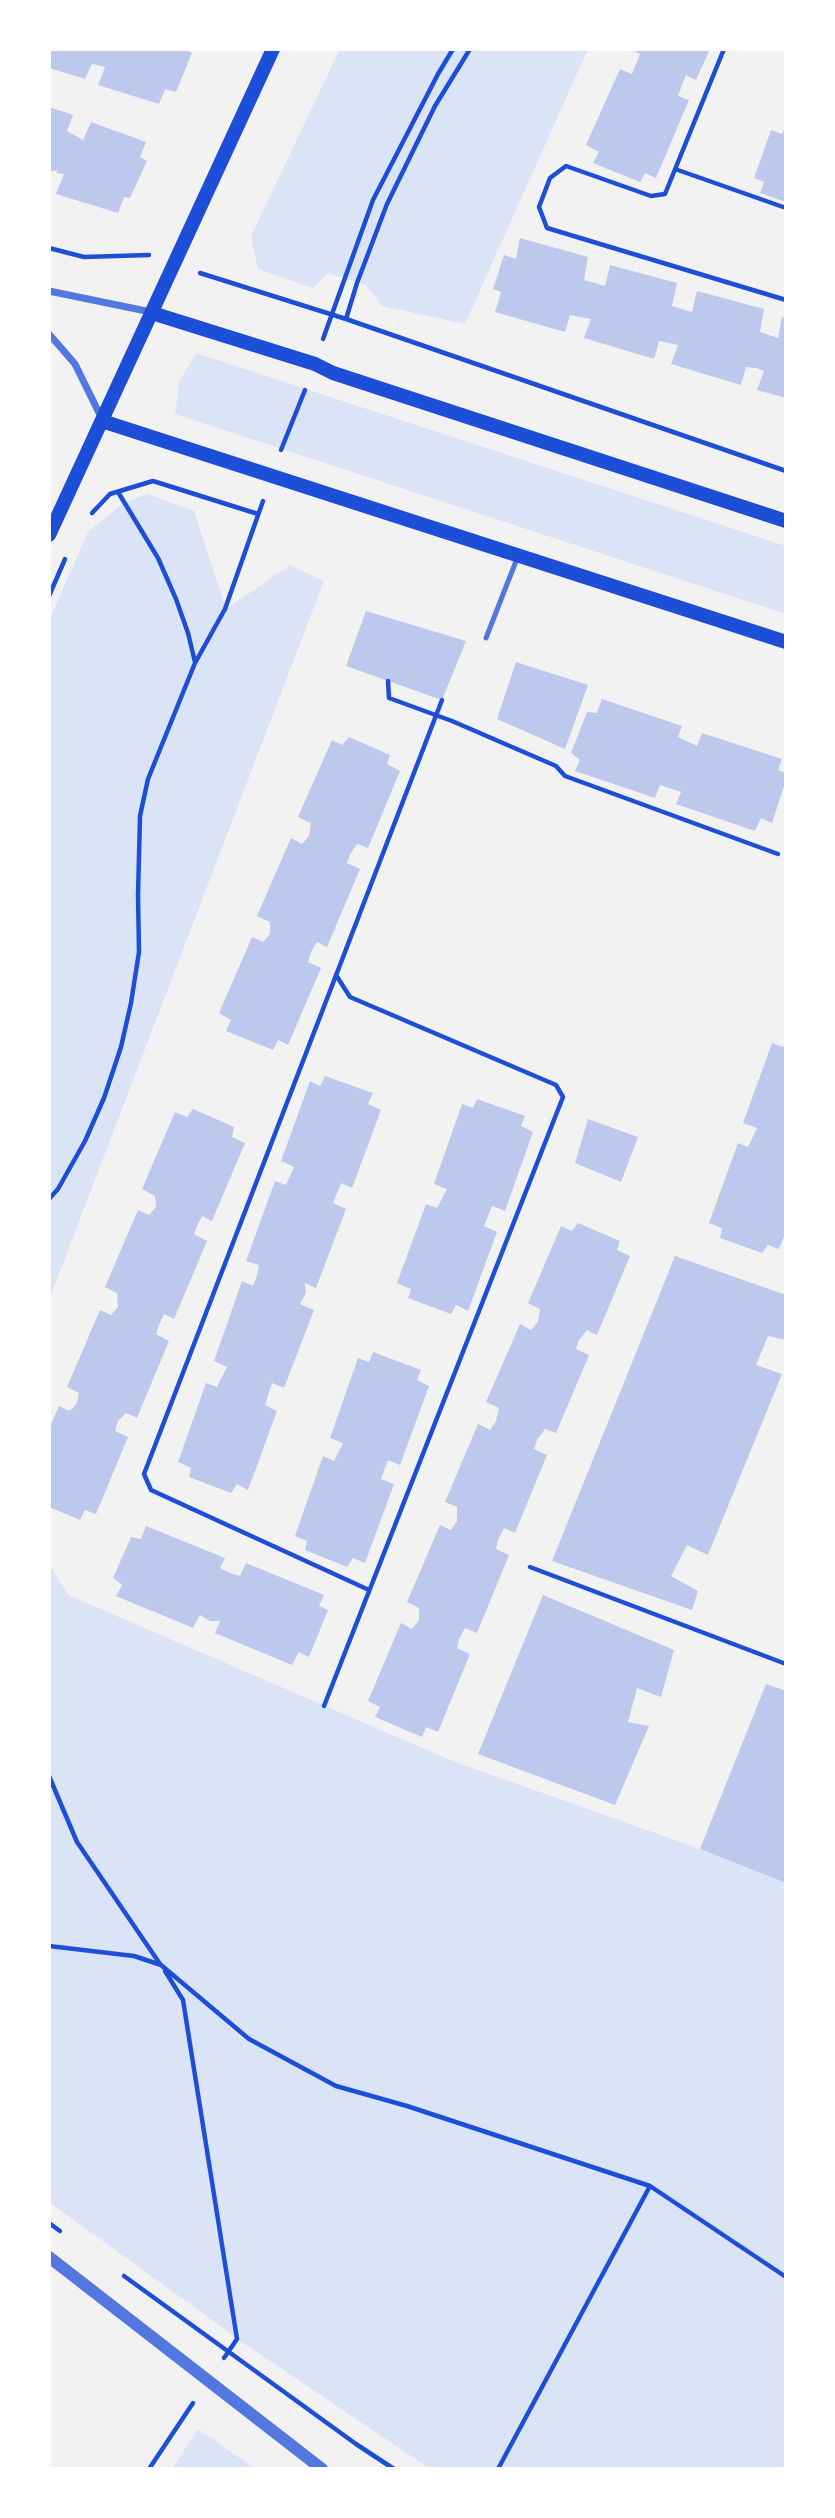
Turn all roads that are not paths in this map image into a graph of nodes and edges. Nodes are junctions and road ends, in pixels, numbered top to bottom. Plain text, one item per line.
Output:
1 (273, 49) edge
2 (49, 291) edge
3 (152, 313) junction
4 (49, 334) edge
5 (102, 421) junction
6 (786, 521) edge
7 (49, 535) edge
8 (518, 555) junction
9 (486, 638) dead end
10 (786, 642) edge
11 (49, 2257) edge
12 (322, 2469) edge

1 - 3 main road
2 - 3 street
3 - 5 main road
3 - 6 main road
4 - 5 street
5 - 7 main road
5 - 8 main road
8 - 9 lane
8 - 10 main road
11 - 12 street

